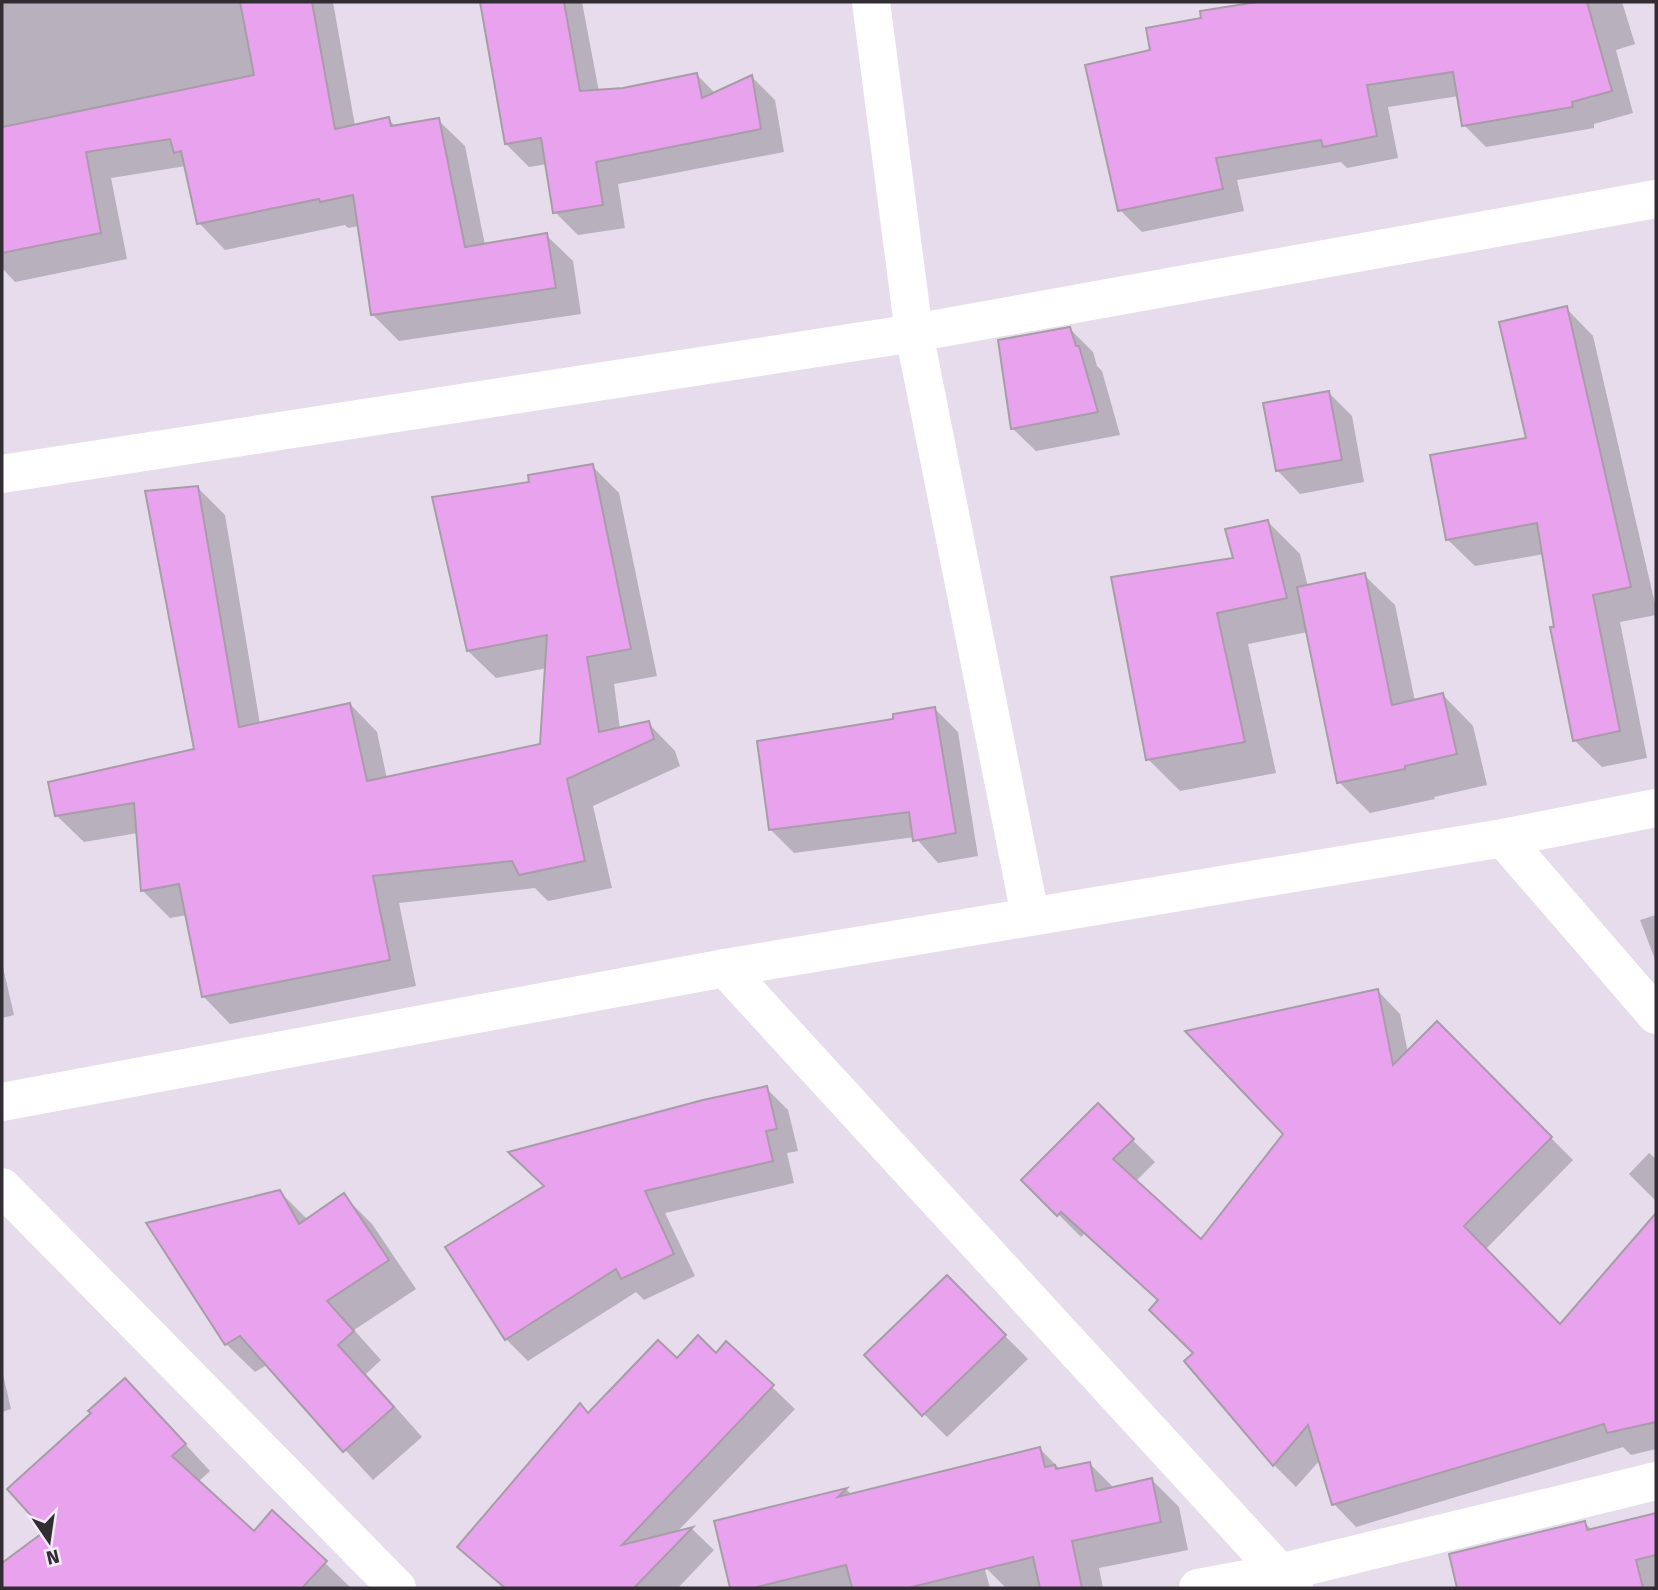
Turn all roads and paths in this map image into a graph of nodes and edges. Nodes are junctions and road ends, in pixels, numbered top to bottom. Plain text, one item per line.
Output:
1 (871, 2) edge
2 (1656, 199) edge
3 (914, 333) junction
4 (2, 474) edge
5 (1656, 808) edge
6 (1503, 838) junction
7 (1030, 915) junction
8 (725, 968) junction
9 (1656, 1015) edge
10 (2, 1102) edge
11 (2, 1187) edge
12 (1656, 1481) edge
13 (1286, 1581) edge
14 (397, 1588) edge
15 (1198, 1588) edge

1 - 3 street
2 - 3 street
3 - 4 street
3 - 7 street
5 - 6 street
6 - 7 street
6 - 9 street
7 - 8 street
8 - 10 street
8 - 13 street
11 - 14 street
12 - 13 street
13 - 15 street

